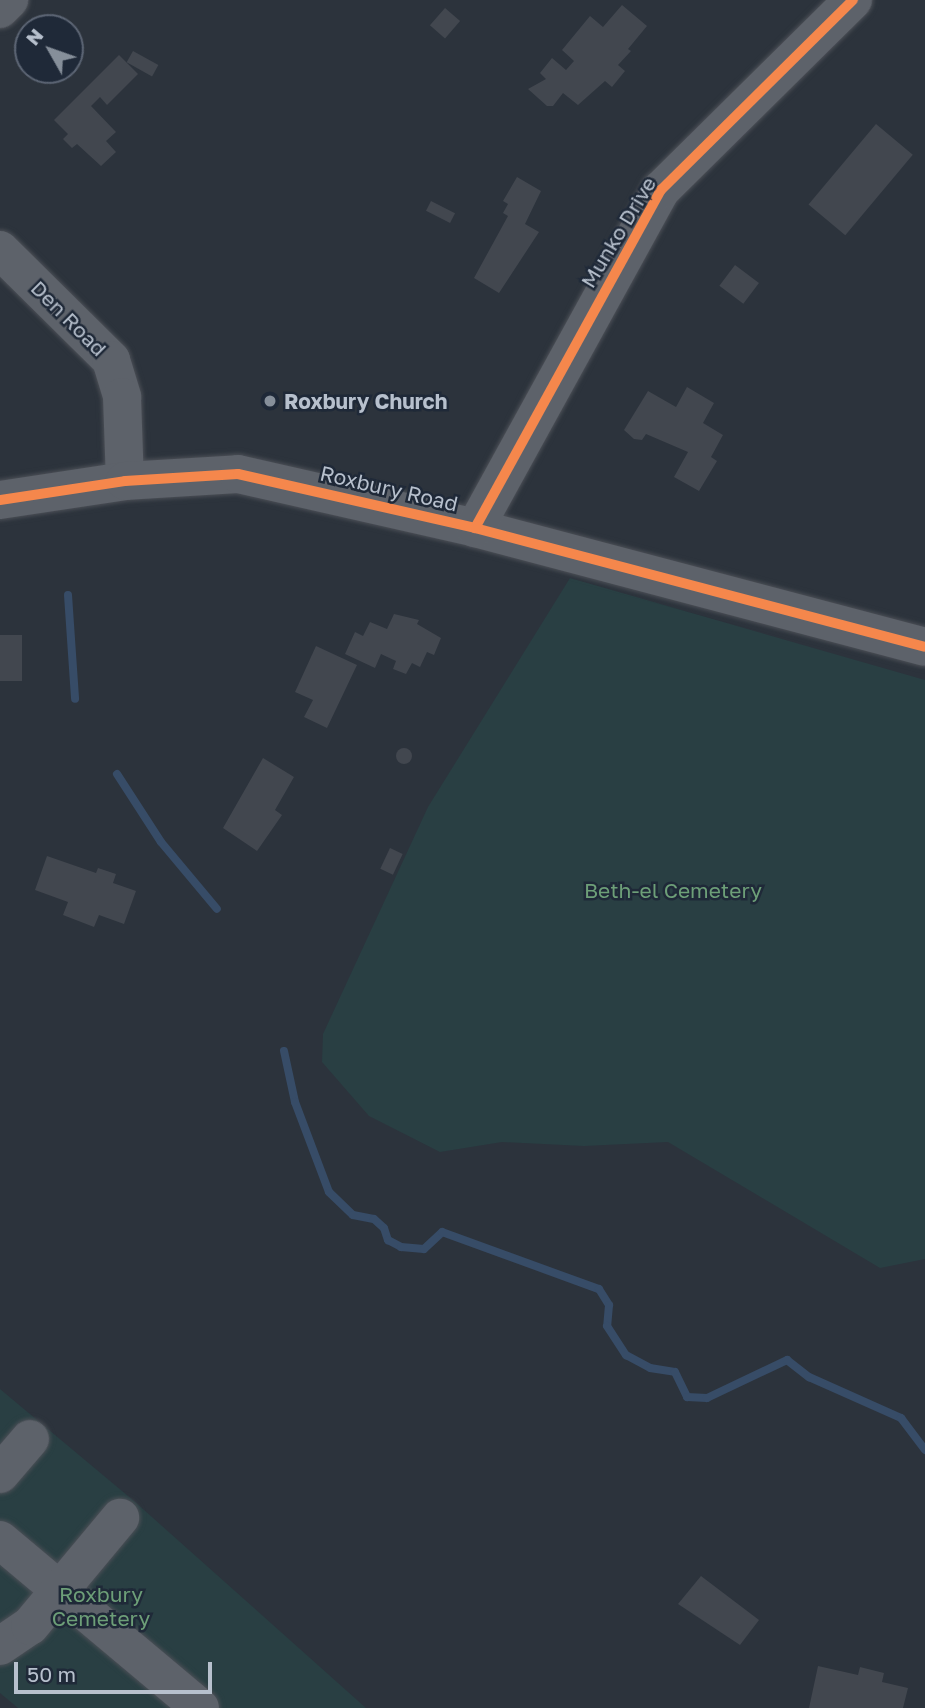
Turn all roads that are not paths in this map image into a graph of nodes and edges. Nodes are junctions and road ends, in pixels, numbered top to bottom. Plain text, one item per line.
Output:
1 (9, 0) edge
2 (853, 0) edge
3 (0, 9) edge
4 (0, 250) edge
5 (125, 481) junction
6 (0, 500) edge
7 (475, 528) junction
8 (925, 647) edge
9 (30, 1439) dead end
10 (0, 1474) edge
11 (120, 1518) dead end
12 (0, 1540) edge
13 (59, 1590) junction
14 (0, 1646) edge
15 (200, 1708) edge

1 - 3 street
2 - 7 street, Munko Drive
4 - 5 street, Den Road
5 - 6 street, Roxbury Road
5 - 7 street, Roxbury Road
7 - 8 street, Roxbury Road
9 - 10 street
11 - 13 street
12 - 13 street
13 - 14 street
13 - 15 street

